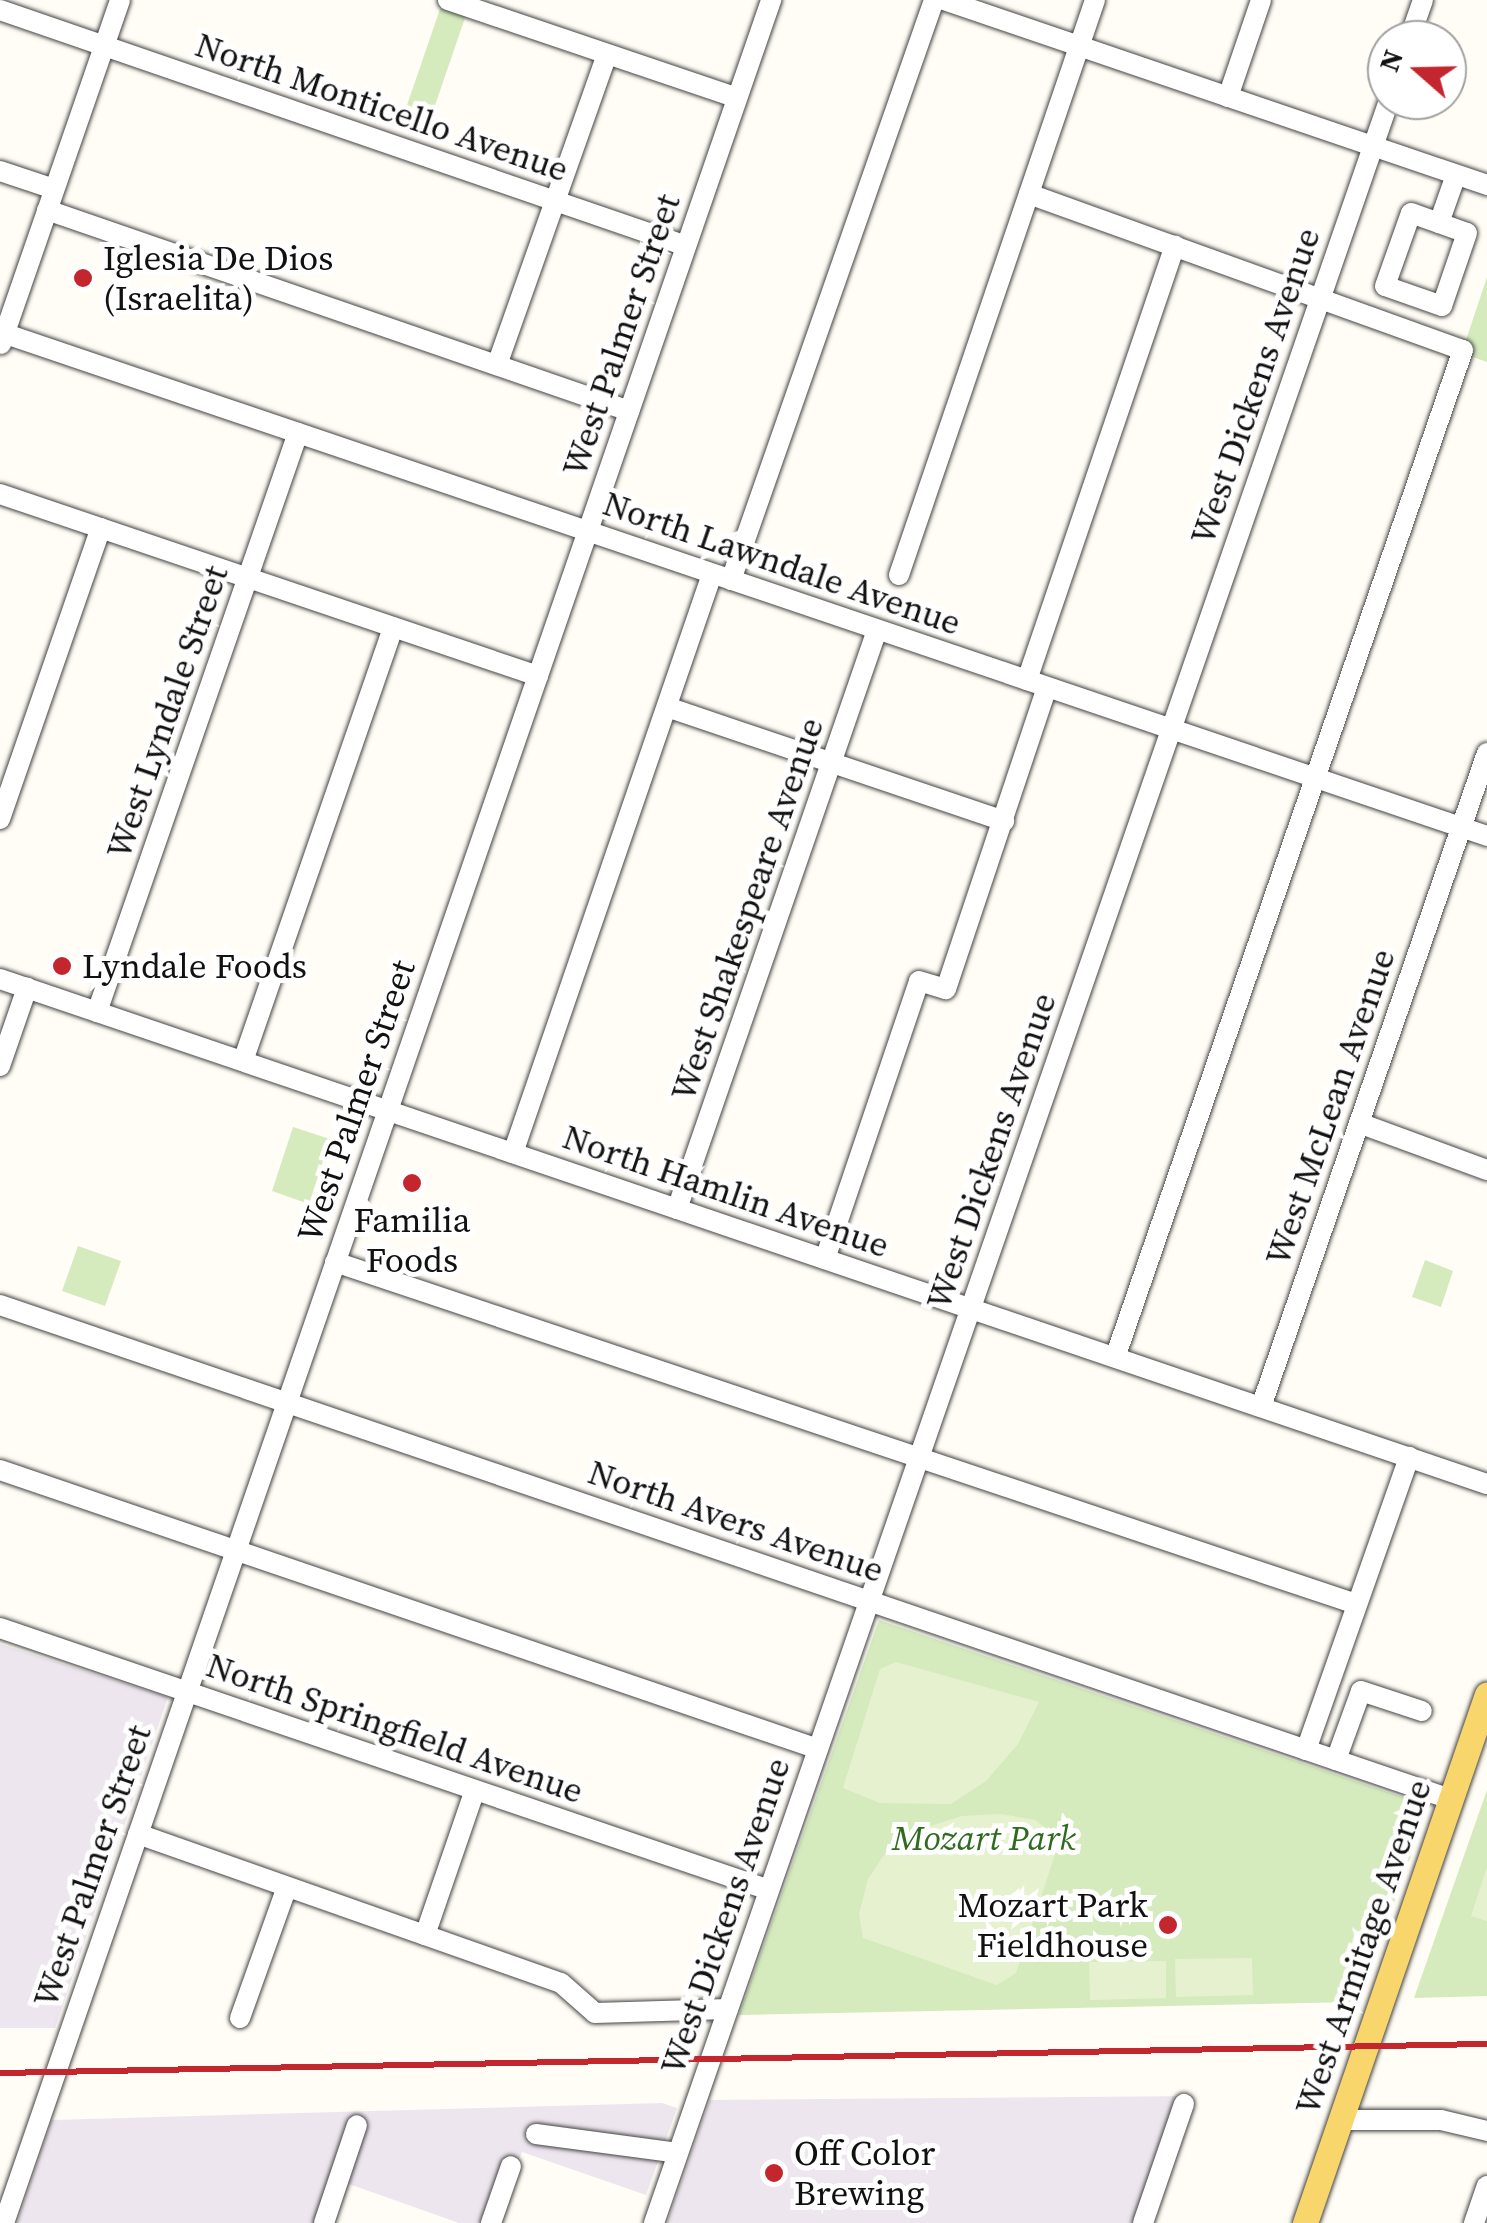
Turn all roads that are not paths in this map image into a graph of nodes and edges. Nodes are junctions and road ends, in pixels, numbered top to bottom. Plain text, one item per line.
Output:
1 (120, 0) edge
2 (448, 0) edge
3 (771, 0) edge
4 (934, 0) edge
5 (944, 0) edge
6 (1095, 0) edge
7 (1261, 0) edge
8 (0, 10) edge
9 (104, 46) junction
10 (1079, 46) junction
11 (607, 54) junction
12 (1228, 97) junction
13 (738, 98) junction
14 (1381, 120) edge
15 (1372, 146) junction
16 (0, 170) edge
17 (1456, 175) junction
18 (1487, 186) edge
19 (1029, 194) junction
20 (51, 200) junction
21 (554, 200) junction
22 (1439, 223) junction
23 (686, 246) junction
24 (1175, 246) junction
25 (1320, 298) junction
26 (1, 337) edge
27 (497, 365) junction
28 (629, 410) junction
29 (298, 434) junction
30 (0, 494) edge
31 (101, 528) junction
32 (588, 532) junction
33 (899, 575) dead end
34 (722, 577) junction
35 (248, 578) junction
36 (393, 627) junction
37 (877, 630) junction
38 (538, 676) junction
39 (1037, 684) junction
40 (667, 706) junction
41 (1171, 729) junction
42 (1487, 753) edge
43 (832, 762) junction
44 (1317, 779) junction
45 (0, 819) edge
46 (1004, 822) junction
47 (1461, 828) junction
48 (1487, 836) edge
49 (0, 979) edge
50 (27, 988) junction
51 (98, 1012) junction
52 (243, 1061) junction
53 (0, 1066) edge
54 (388, 1110) junction
55 (1359, 1123) junction
56 (512, 1153) junction
57 (1487, 1170) edge
58 (677, 1209) junction
59 (825, 1259) junction
60 (335, 1262) junction
61 (0, 1304) edge
62 (970, 1308) junction
63 (1116, 1358) junction
64 (287, 1402) junction
65 (1261, 1407) junction
66 (920, 1455) junction
67 (1409, 1457) junction
68 (0, 1470) edge
69 (1487, 1484) edge
70 (236, 1550) junction
71 (869, 1601) junction
72 (1356, 1604) junction
73 (0, 1628) edge
74 (187, 1692) junction
75 (1487, 1694) edge
76 (1422, 1712) dead end
77 (818, 1748) junction
78 (1306, 1750) junction
79 (1336, 1760) junction
80 (476, 1790) junction
81 (1450, 1799) junction
82 (138, 1834) junction
83 (287, 1886) junction
84 (769, 1890) junction
85 (425, 1935) junction
86 (728, 2010) junction
87 (240, 2018) dead end
88 (1184, 2104) dead end
89 (1340, 2120) junction
90 (358, 2125) dead end
91 (1487, 2132) edge
92 (536, 2134) dead end
93 (678, 2154) junction
94 (510, 2166) dead end
95 (1487, 2186) edge
96 (4, 2223) edge
97 (324, 2223) edge
98 (492, 2223) edge
99 (654, 2223) edge
100 (1143, 2223) edge
101 (1305, 2223) edge
102 (1474, 2223) edge

1 - 9 street
2 - 11 street
3 - 13 street, West Palmer Street
4 - 34 street
5 - 10 street
6 - 10 street
7 - 12 street
8 - 9 street, North Monticello Avenue
9 - 20 street
9 - 21 street, North Monticello Avenue
10 - 12 street
10 - 19 street
11 - 13 street
11 - 21 street
12 - 15 street
13 - 23 street, West Palmer Street
14 - 15 street, West Dickens Avenue
15 - 17 street
15 - 25 street, West Dickens Avenue
16 - 20 street
17 - 18 street
17 - 22 street
19 - 24 street
19 - 33 street
20 - 26 street
20 - 27 street
21 - 23 street, North Monticello Avenue
21 - 27 street
22 - 22 street
23 - 28 street, West Palmer Street
24 - 25 street
24 - 39 street
25 - 41 street, West Dickens Avenue
25 - 44 street
26 - 29 street, North Lawndale Avenue
27 - 28 street
28 - 32 street, West Palmer Street
29 - 32 street, North Lawndale Avenue
29 - 35 street, West Lyndale Street
30 - 31 street
31 - 35 street
31 - 45 street
32 - 34 street, North Lawndale Avenue
32 - 38 street, West Palmer Street
34 - 37 street, North Lawndale Avenue
34 - 40 street
35 - 36 street
35 - 51 street, West Lyndale Street
36 - 38 street
36 - 52 street
37 - 39 street, North Lawndale Avenue
37 - 43 street, West Shakespeare Avenue
38 - 54 street, West Palmer Street
39 - 41 street, North Lawndale Avenue
39 - 46 street
40 - 43 street
40 - 56 street
41 - 44 street, North Lawndale Avenue
41 - 62 street, West Dickens Avenue
42 - 47 street, West McLean Avenue
43 - 46 street
43 - 58 street, West Shakespeare Avenue
44 - 47 street, North Lawndale Avenue
44 - 63 street
46 - 59 street
47 - 48 street, North Lawndale Avenue
47 - 55 street, West McLean Avenue
49 - 50 street, North Hamlin Avenue
50 - 51 street, North Hamlin Avenue
50 - 53 street
51 - 52 street, North Hamlin Avenue
52 - 54 street, North Hamlin Avenue
54 - 56 street, North Hamlin Avenue
54 - 60 street, West Palmer Street
55 - 57 street
55 - 65 street, West McLean Avenue
56 - 58 street, North Hamlin Avenue
58 - 59 street, North Hamlin Avenue
59 - 62 street, North Hamlin Avenue
60 - 64 street, West Palmer Street
60 - 66 street
61 - 64 street, North Avers Avenue
62 - 63 street, North Hamlin Avenue
62 - 66 street, West Dickens Avenue
63 - 65 street, North Hamlin Avenue
64 - 70 street, West Palmer Street
64 - 71 street, North Avers Avenue
65 - 67 street, North Hamlin Avenue
66 - 71 street, West Dickens Avenue
66 - 72 street
67 - 69 street, North Hamlin Avenue
67 - 72 street
68 - 70 street
70 - 74 street, West Palmer Street
70 - 77 street
71 - 77 street, West Dickens Avenue
71 - 78 street, North Avers Avenue
72 - 78 street
73 - 74 street, North Springfield Avenue
74 - 80 street, North Springfield Avenue
74 - 82 street, West Palmer Street
75 - 81 main road, West Armitage Avenue
76 - 79 street
77 - 84 street, West Dickens Avenue
78 - 79 street, North Avers Avenue
79 - 81 street, North Avers Avenue
80 - 84 street, North Springfield Avenue
80 - 85 street
81 - 89 main road, West Armitage Avenue
82 - 83 street
82 - 96 street, West Palmer Street
83 - 85 street
83 - 87 street
84 - 86 street, West Dickens Avenue
85 - 86 street
86 - 93 street, West Dickens Avenue
88 - 100 street
89 - 91 street
89 - 101 main road, West Armitage Avenue
90 - 97 street
92 - 93 street
93 - 99 street, West Dickens Avenue
94 - 98 street
95 - 102 street

